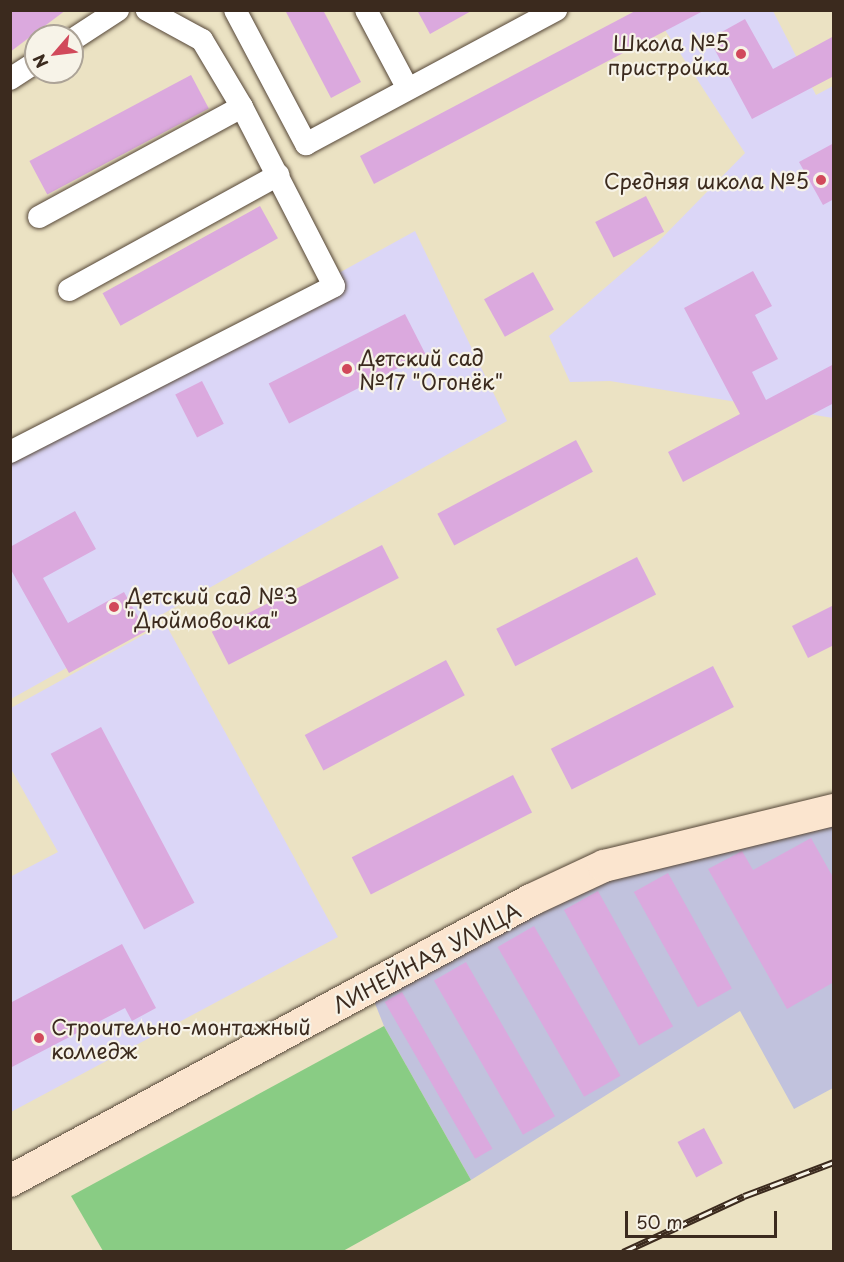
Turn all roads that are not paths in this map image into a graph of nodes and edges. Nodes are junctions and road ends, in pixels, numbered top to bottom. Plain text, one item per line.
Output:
1 (118, 10) edge
2 (147, 10) edge
3 (235, 10) edge
4 (366, 10) edge
5 (556, 10) edge
6 (84, 32) edge
7 (24, 69) edge
8 (10, 78) edge
9 (408, 89) junction
10 (242, 107) junction
11 (278, 175) junction
12 (39, 217) dead end
13 (69, 290) dead end
14 (10, 452) edge
15 (834, 810) edge
16 (10, 1181) edge

1 - 6 street
2 - 10 street
3 - 9 street
4 - 9 street
5 - 9 street
7 - 8 street
10 - 11 street
10 - 12 street
11 - 13 street
11 - 14 street
15 - 16 main road, ЛИНЕЙНАЯ УЛИЦА

